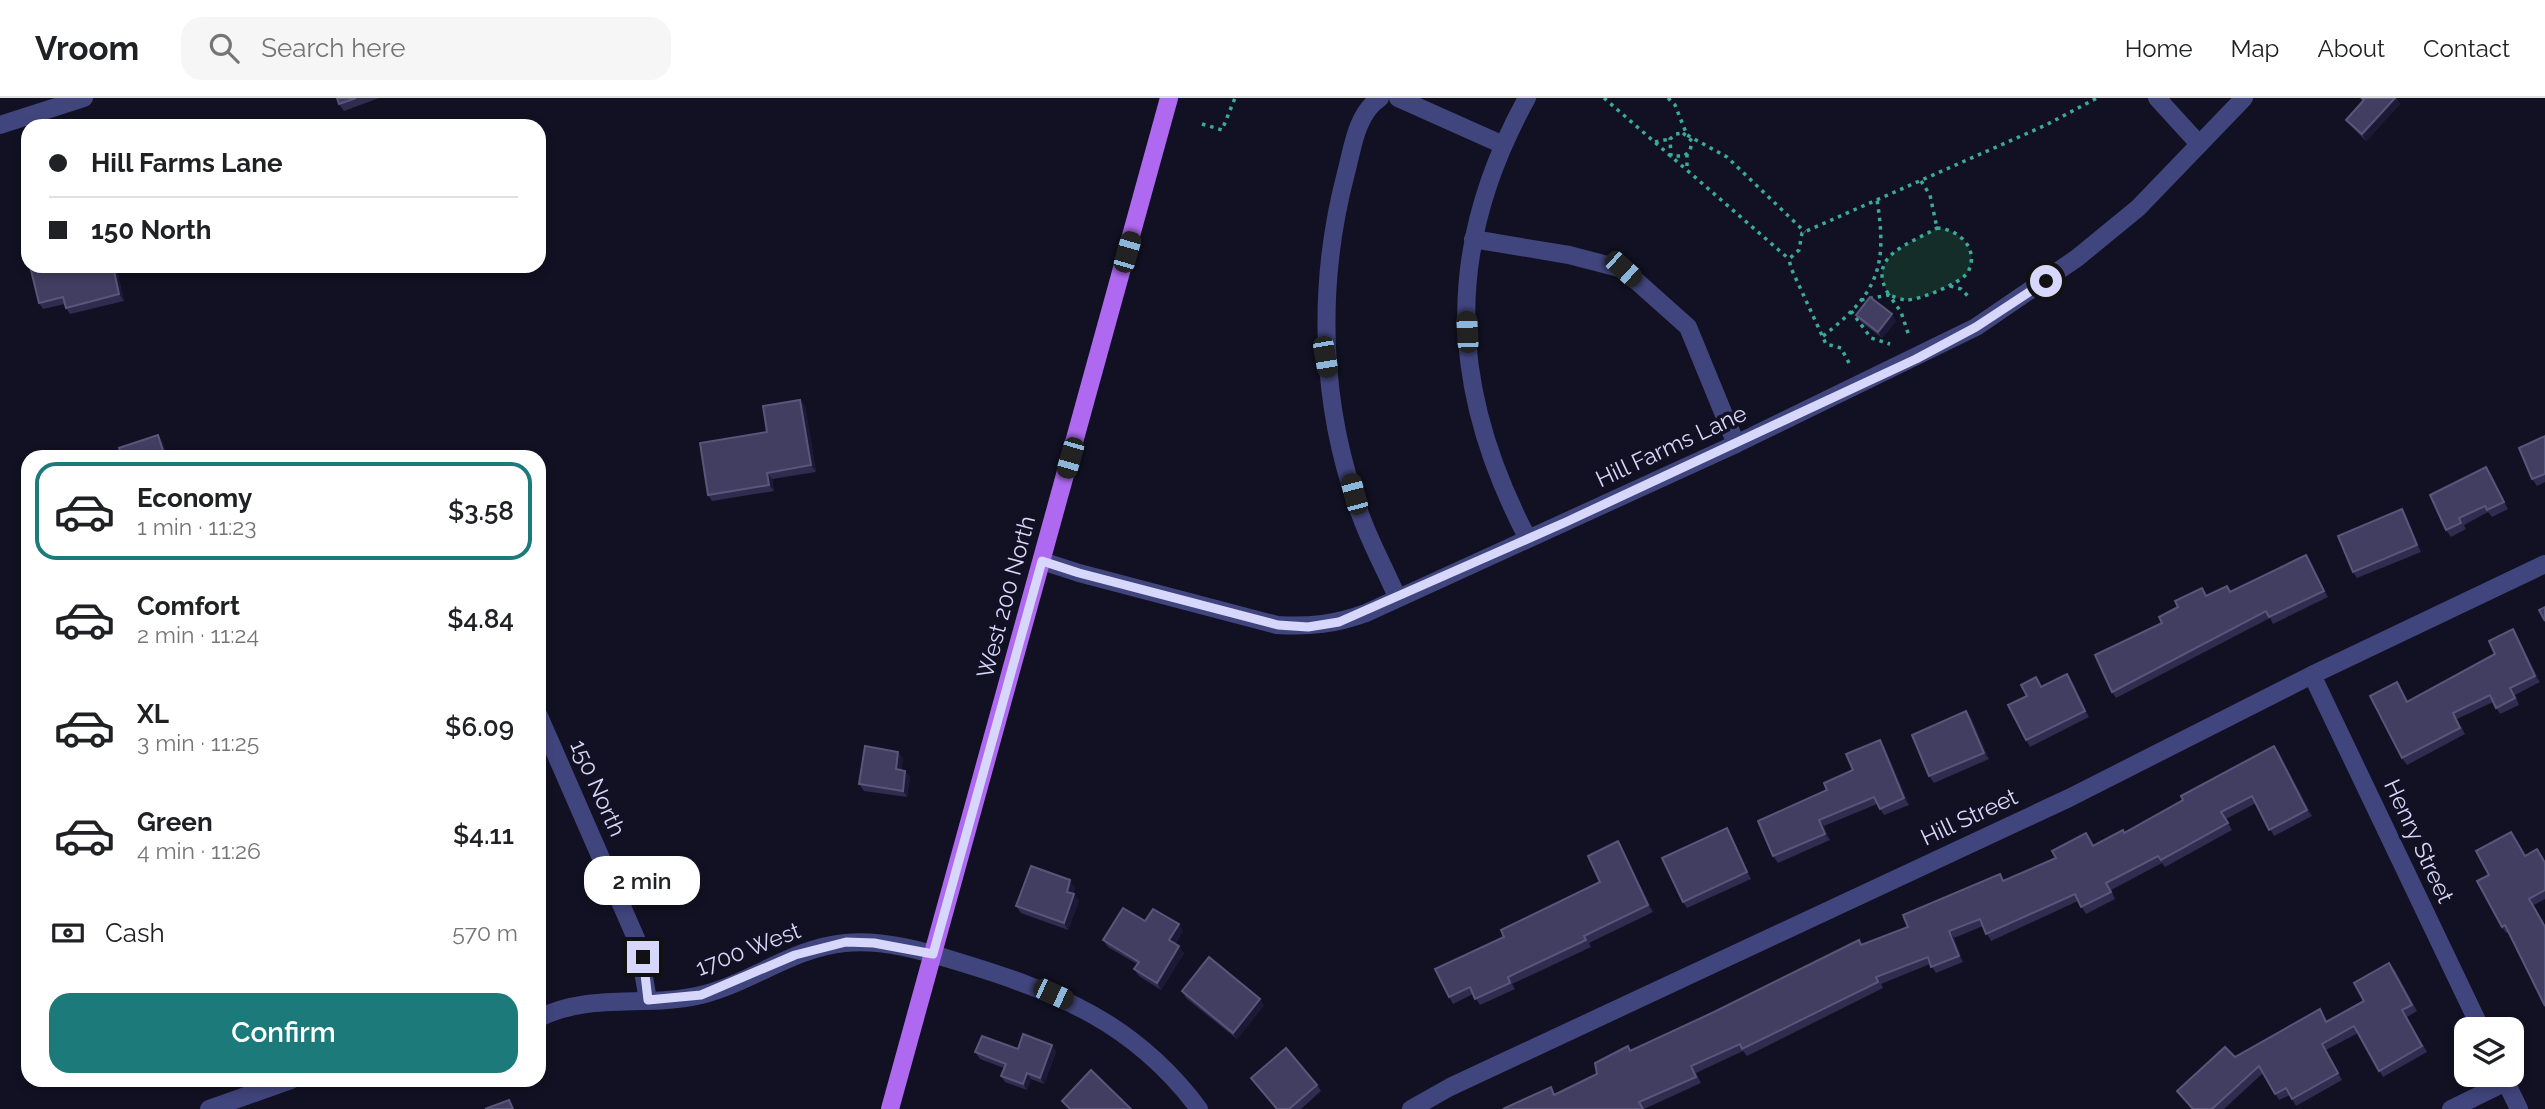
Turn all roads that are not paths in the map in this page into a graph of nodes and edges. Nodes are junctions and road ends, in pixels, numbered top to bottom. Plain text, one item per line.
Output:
1 (84, 98) edge
2 (1169, 98) edge
3 (1380, 98) edge
4 (1398, 98) edge
5 (1527, 98) edge
6 (2157, 98) edge
7 (2244, 98) edge
8 (0, 125) edge
9 (1501, 144) junction
10 (2199, 144) junction
11 (1473, 239) junction
12 (1736, 444) junction
13 (1527, 537) junction
14 (1042, 561) junction
15 (2545, 564) edge
16 (1398, 597) junction
17 (2312, 675) junction
18 (546, 732) edge
19 (933, 954) junction
20 (648, 1000) junction
21 (546, 1015) edge
22 (2475, 1017) edge
23 (271, 1087) edge
24 (2489, 1087) edge
25 (2508, 1087) edge
26 (209, 1109) edge
27 (890, 1109) edge
28 (1199, 1109) edge
29 (1411, 1109) edge
30 (2451, 1109) edge
31 (2519, 1109) edge

1 - 8 street
2 - 14 main road, West 200 North
3 - 16 street
4 - 9 street
5 - 9 street
6 - 10 street
7 - 10 street, Hill Farms Lane
9 - 11 street
10 - 12 street, Hill Farms Lane
11 - 12 street
11 - 13 street
12 - 13 street, Hill Farms Lane
13 - 16 street, Hill Farms Lane
14 - 16 street, Hill Farms Lane
14 - 19 main road, West 200 North
15 - 17 street, Hill Street
17 - 22 street, Henry Street
17 - 29 street, Hill Street
18 - 20 street, 150 North
19 - 20 street, 1700 West
19 - 27 main road, West 200 North
19 - 28 street, 1700 West
20 - 21 street, 1700 West
23 - 26 street
24 - 30 street
25 - 31 street

